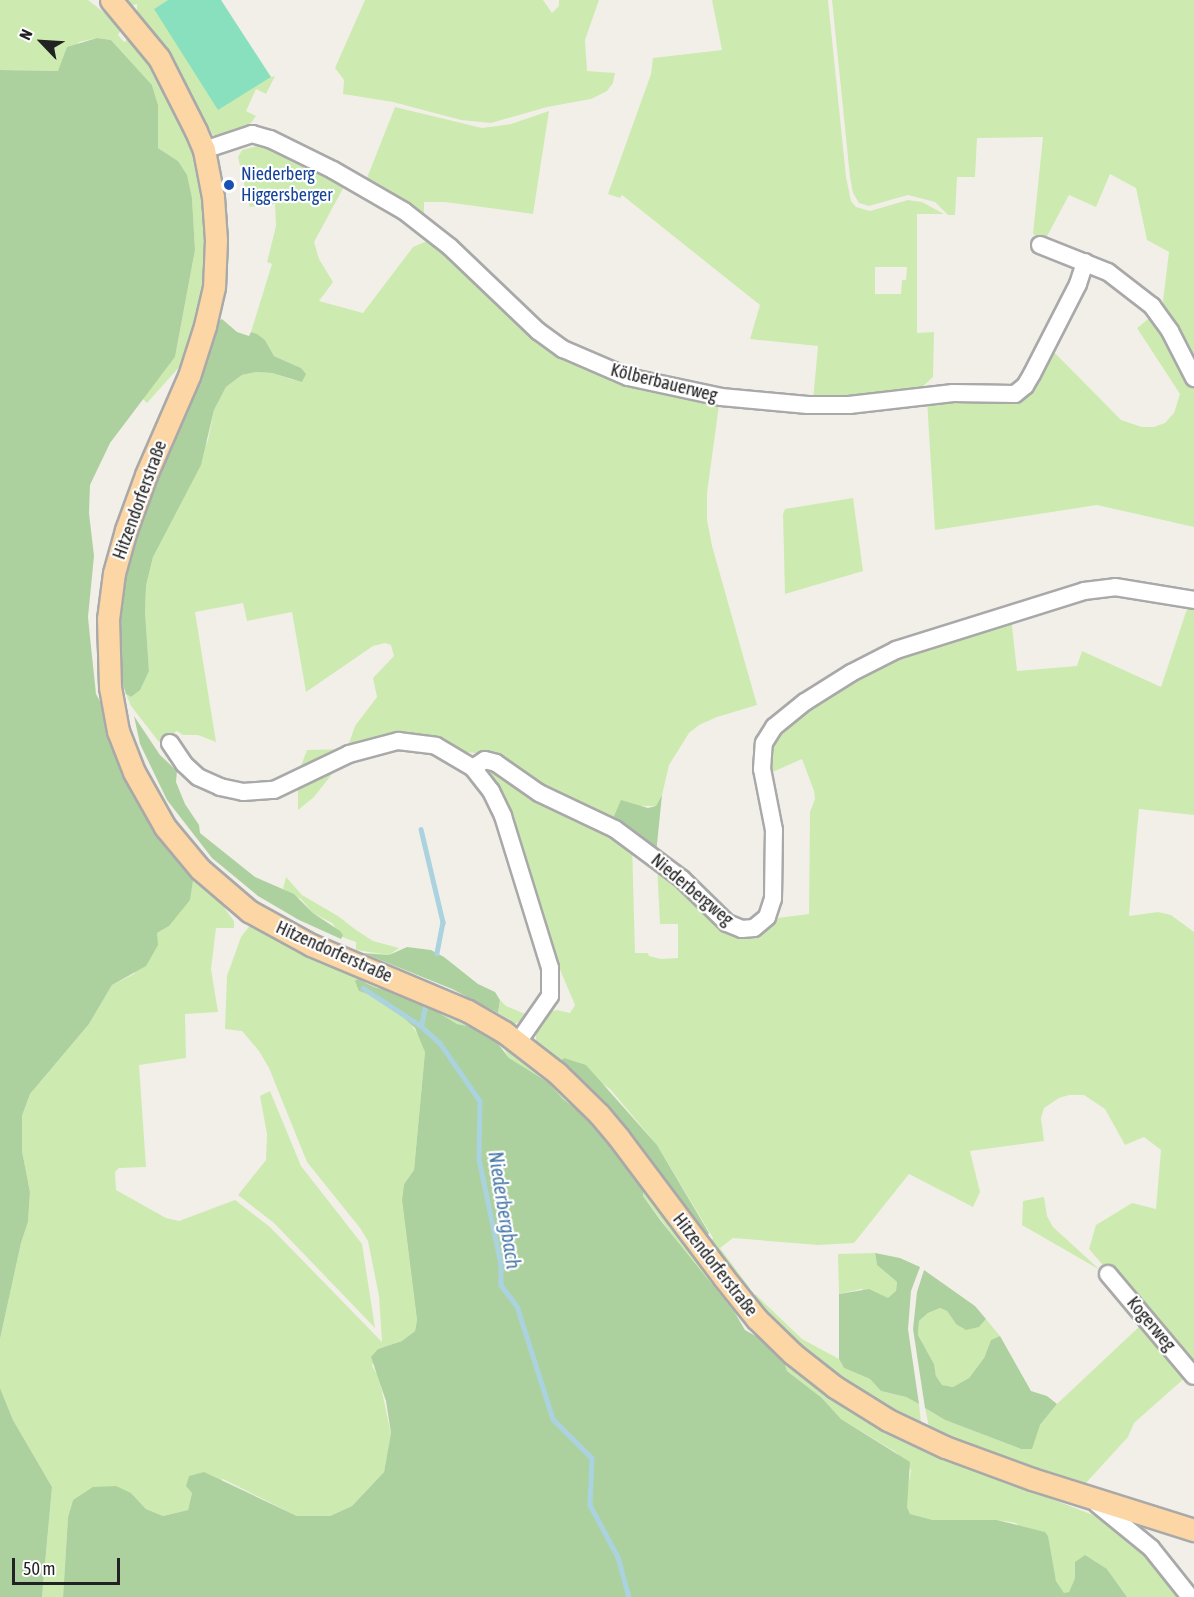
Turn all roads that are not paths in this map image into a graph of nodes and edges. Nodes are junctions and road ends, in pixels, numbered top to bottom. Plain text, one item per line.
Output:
1 (111, 0) edge
2 (204, 150) junction
3 (1040, 244) dead end
4 (1085, 262) junction
5 (1194, 378) edge
6 (1194, 600) edge
7 (170, 742) dead end
8 (473, 768) junction
9 (518, 1042) junction
10 (1108, 1274) dead end
11 (1194, 1376) edge
12 (1084, 1495) junction
13 (1194, 1530) edge
14 (1190, 1597) edge

1 - 2 main road, Hitzendorferstraße
2 - 4 street, Kölberbauerweg
2 - 9 main road, Hitzendorferstraße
3 - 4 street
4 - 5 street
6 - 8 street, Niederbergweg
7 - 8 street
8 - 9 street
9 - 12 main road, Hitzendorferstraße
10 - 11 street, Kogerweg
12 - 13 main road, Hitzendorferstraße
12 - 14 street

